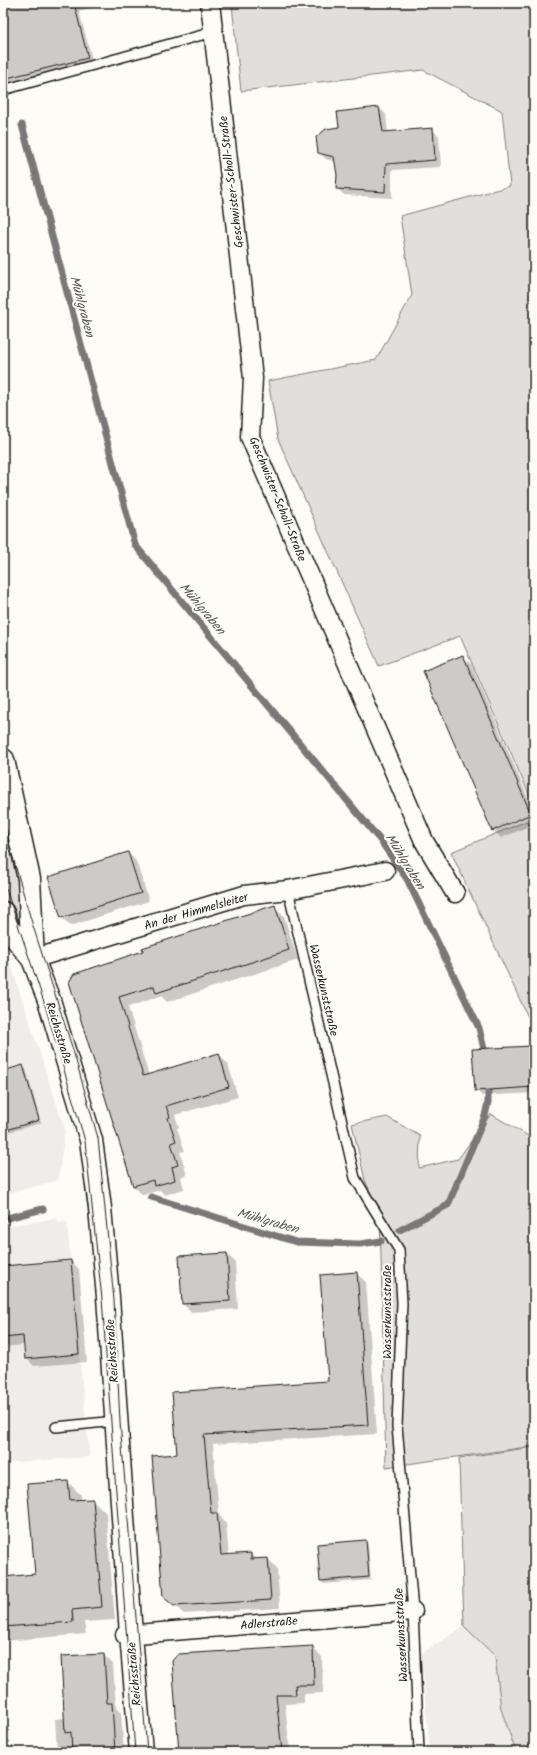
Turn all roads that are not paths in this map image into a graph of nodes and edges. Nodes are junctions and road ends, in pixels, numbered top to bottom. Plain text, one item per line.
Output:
1 (210, 3) edge
2 (213, 32) junction
3 (3, 90) edge
4 (3, 760) edge
5 (385, 871) dead end
6 (288, 890) junction
7 (455, 894) dead end
8 (3, 913) edge
9 (33, 959) junction
10 (116, 1420) junction
11 (56, 1427) dead end
12 (413, 1611) junction
13 (128, 1635) junction
14 (141, 1752) edge
15 (419, 1752) edge

1 - 2 street, Geschwister-Scholl-Straße
2 - 3 lane
2 - 7 street, Geschwister-Scholl-Straße
4 - 9 main road, Reichsstraße
5 - 6 street, An der Himmelsleiter
6 - 9 street, An der Himmelsleiter
6 - 12 lane, Wasserkunststraße
8 - 9 main road, Reichsstraße
9 - 10 main road, Reichsstraße
10 - 11 lane
10 - 13 main road, Reichsstraße
12 - 13 street, Adlerstraße
12 - 15 lane, Wasserkunststraße
13 - 14 main road, Reichsstraße

